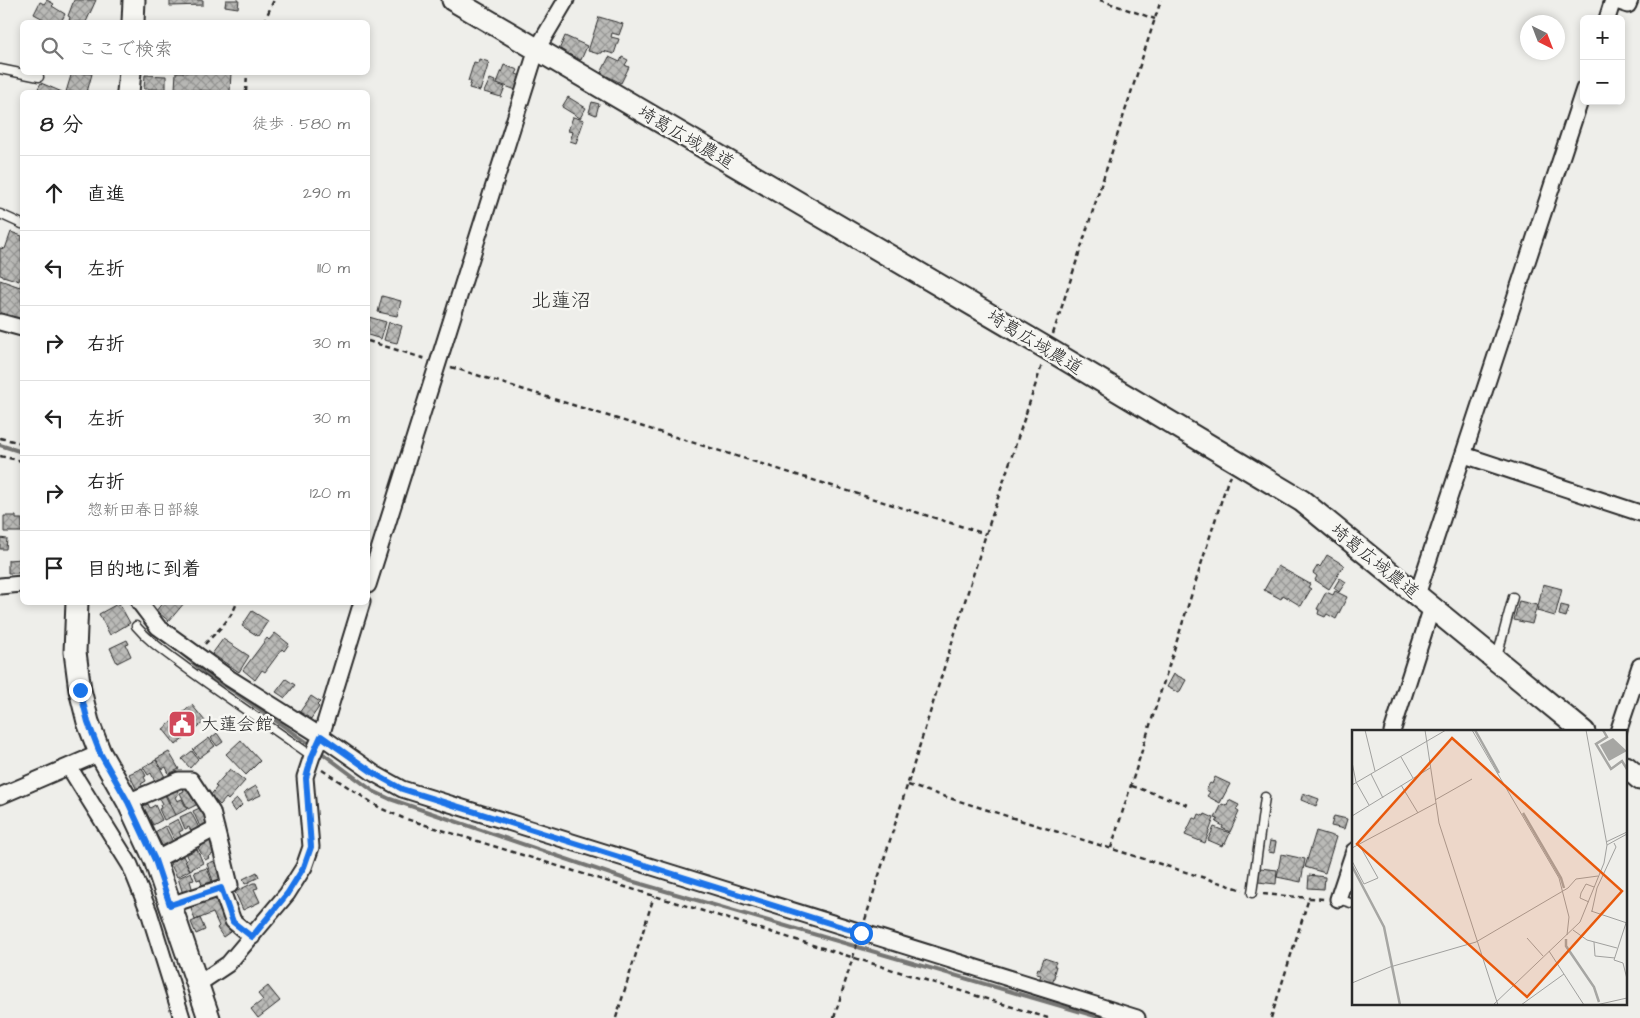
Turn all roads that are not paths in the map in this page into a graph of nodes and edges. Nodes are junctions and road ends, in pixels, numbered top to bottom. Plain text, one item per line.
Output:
1 (134, 0) edge
2 (453, 0) edge
3 (566, 0) edge
4 (1612, 0) edge
5 (1633, 4) edge
6 (1608, 15) edge
7 (133, 20) edge
8 (536, 49) junction
9 (0, 69) edge
10 (20, 73) edge
11 (29, 75) edge
12 (130, 75) edge
13 (39, 77) dead end
14 (128, 90) edge
15 (1580, 101) edge
16 (0, 214) edge
17 (20, 223) edge
18 (0, 322) edge
19 (20, 327) edge
20 (1464, 455) junction
21 (1640, 513) edge
22 (370, 579) edge
23 (20, 584) edge
24 (0, 586) edge
25 (1513, 596) dead end
26 (1424, 601) junction
27 (77, 605) edge
28 (141, 605) edge
29 (361, 605) edge
30 (136, 626) dead end
31 (1496, 659) junction
32 (1640, 666) edge
33 (1392, 730) edge
34 (1582, 730) edge
35 (1619, 730) edge
36 (321, 736) junction
37 (100, 753) junction
38 (311, 759) junction
39 (68, 767) junction
40 (1628, 769) edge
41 (1640, 779) edge
42 (0, 796) edge
43 (1265, 796) dead end
44 (128, 802) junction
45 (216, 828) junction
46 (1352, 857) edge
47 (155, 860) junction
48 (221, 888) junction
49 (1252, 893) road end
50 (1338, 899) joint
51 (1352, 903) edge
52 (170, 905) junction
53 (252, 937) junction
54 (198, 984) junction
55 (182, 1018) edge
56 (209, 1018) edge
57 (1137, 1018) edge

1 - 7 street
2 - 8 street, 埼葛広域農道
3 - 8 street
4 - 5 street
4 - 6 street
8 - 22 street
8 - 26 street, 埼葛広域農道
9 - 10 lane
11 - 13 lane
12 - 14 street
15 - 20 street
16 - 17 lane
18 - 19 street
20 - 21 street
20 - 26 street
23 - 24 street
25 - 31 lane
26 - 31 street, 埼葛広域農道
26 - 33 street
27 - 37 street
28 - 36 street
29 - 36 street
30 - 38 lane
31 - 34 street, 埼葛広域農道
32 - 35 street
36 - 38 street
36 - 57 street
37 - 39 street
37 - 44 street
38 - 53 street
39 - 42 street
39 - 55 street
40 - 41 street
43 - 49 lane
44 - 45 street
44 - 47 street
45 - 47 street
45 - 48 street
46 - 50 street
47 - 52 street
48 - 52 street
48 - 53 street
50 - 51 lane
52 - 54 street
53 - 54 street
54 - 56 street

